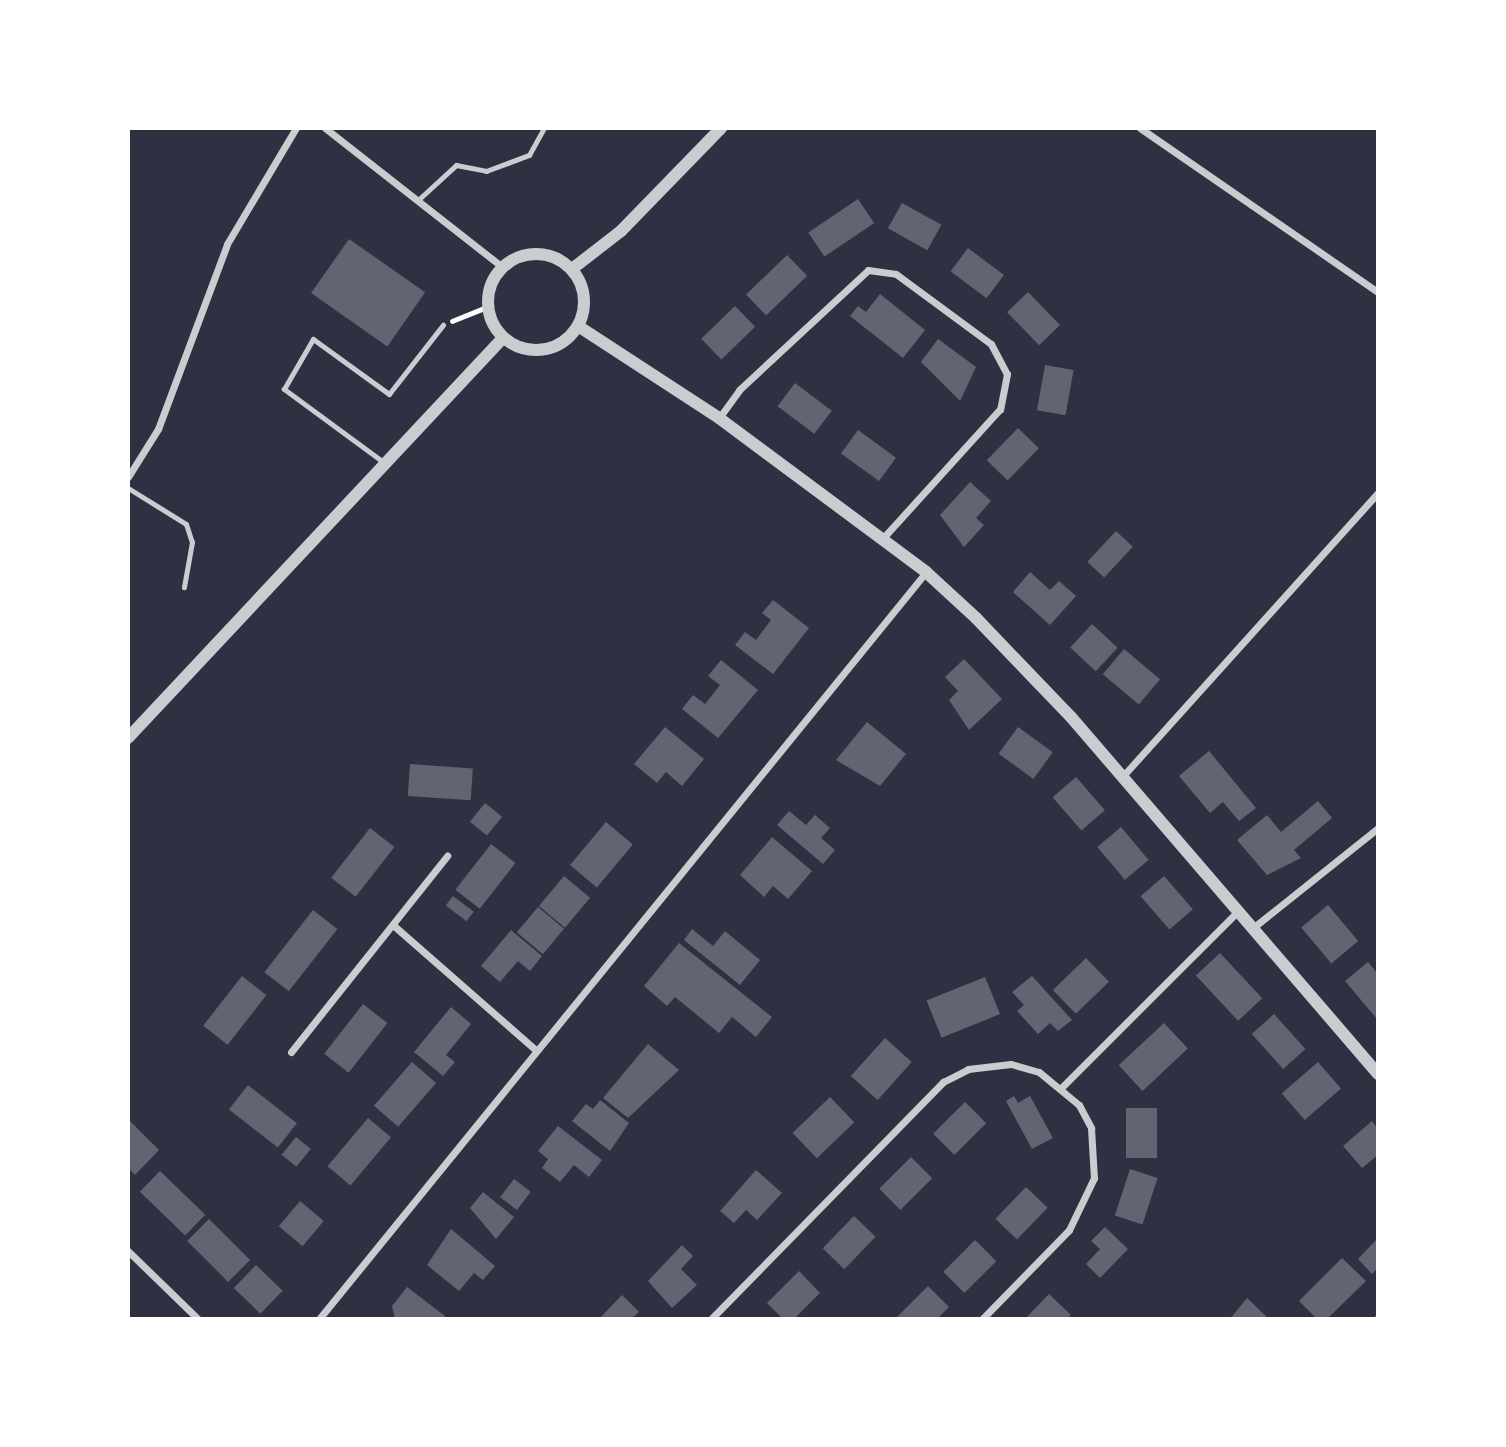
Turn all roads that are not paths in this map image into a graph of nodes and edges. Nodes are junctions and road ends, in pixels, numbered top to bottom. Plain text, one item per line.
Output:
1 (296, 128) edge
2 (325, 128) edge
3 (544, 128) edge
4 (721, 128) edge
5 (1140, 128) edge
6 (418, 200) junction
7 (502, 267) junction
8 (572, 269) junction
9 (1378, 292) edge
10 (443, 325) road end
11 (578, 326) junction
12 (503, 338) junction
13 (719, 418) junction
14 (388, 466) junction
15 (128, 477) edge
16 (128, 488) edge
17 (1378, 493) edge
18 (882, 539) junction
19 (926, 572) junction
20 (184, 587) dead end
21 (128, 738) edge
22 (1122, 778) junction
23 (1378, 828) edge
24 (447, 856) dead end
25 (1238, 911) junction
26 (393, 925) junction
27 (1254, 927) junction
28 (537, 1051) junction
29 (290, 1052) dead end
30 (1378, 1074) edge
31 (1062, 1087) junction
32 (128, 1251) edge
33 (198, 1319) edge
34 (319, 1319) edge
35 (711, 1319) edge
36 (982, 1319) edge

1 - 15 street
2 - 6 street
3 - 6 lane
4 - 8 street
5 - 9 street
6 - 7 street
7 - 8 street
7 - 12 street
8 - 11 street
10 - 14 lane
11 - 12 street
11 - 13 street
12 - 14 street
13 - 18 street
13 - 18 street
14 - 21 street
16 - 20 lane
17 - 22 street
18 - 19 street
19 - 22 street
19 - 28 street
22 - 25 street
23 - 27 street
24 - 26 street
25 - 27 street
25 - 31 street
26 - 28 street
26 - 29 street
27 - 30 street
28 - 34 street
31 - 35 street
31 - 36 street
32 - 33 street

